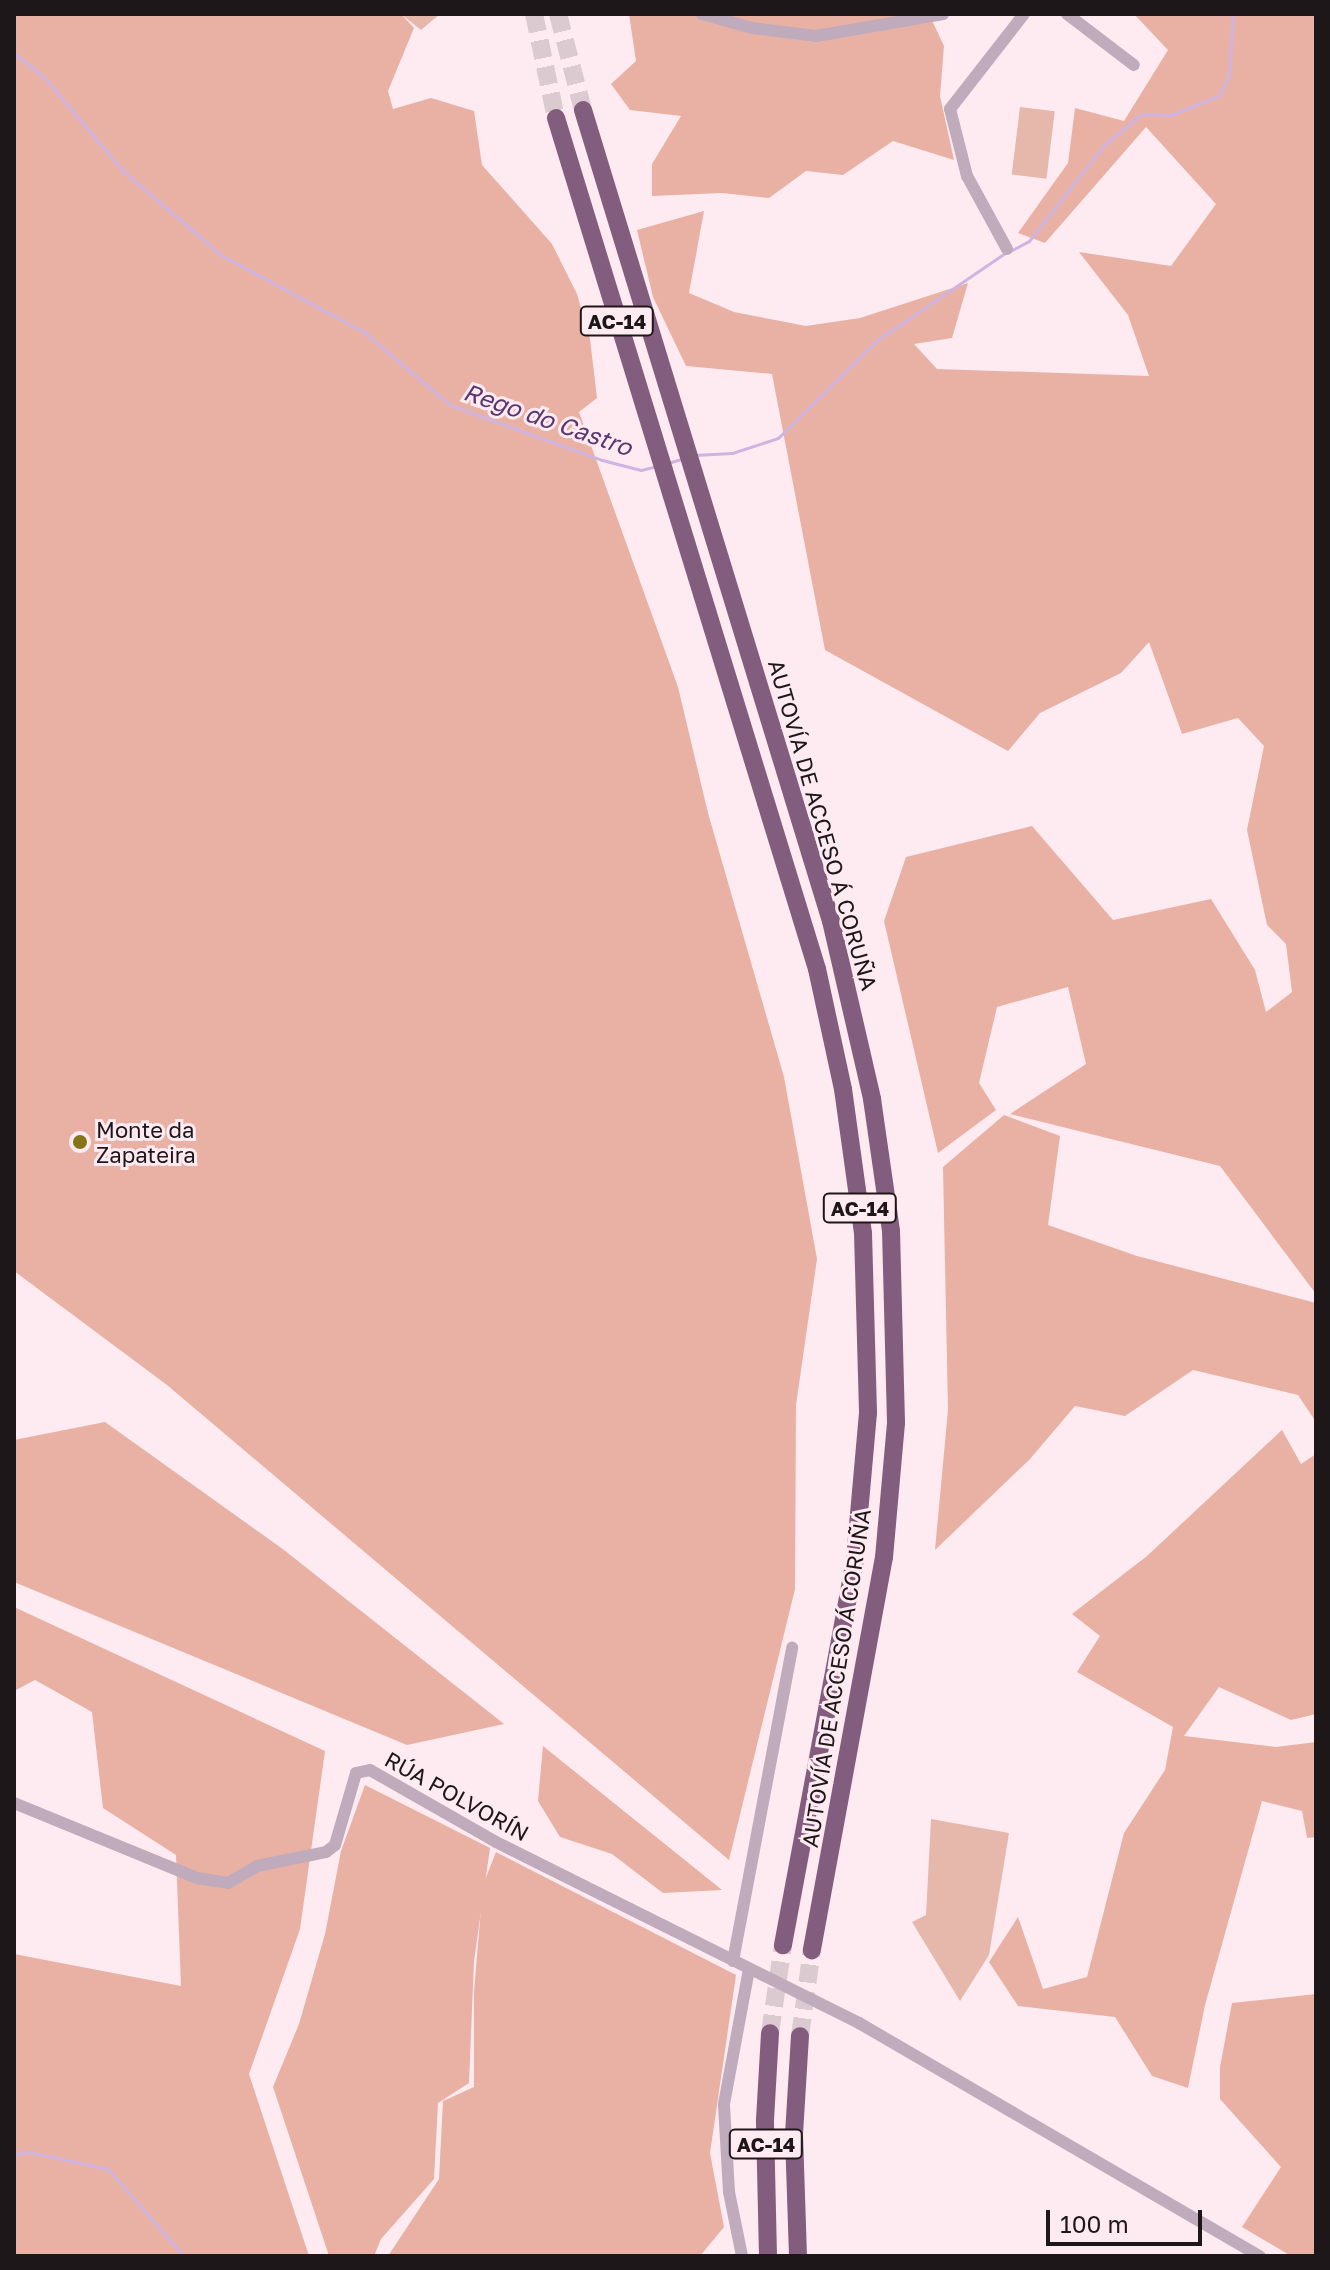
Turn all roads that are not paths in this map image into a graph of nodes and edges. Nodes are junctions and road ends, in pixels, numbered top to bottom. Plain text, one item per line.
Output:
1 (702, 14) edge
2 (943, 14) edge
3 (1024, 14) edge
4 (1067, 14) edge
5 (1134, 65) dead end
6 (583, 110) tunnel mouth
7 (556, 118) tunnel mouth
8 (1007, 249) dead end
9 (792, 1648) dead end
10 (14, 1803) edge
11 (783, 1945) tunnel mouth
12 (812, 1950) tunnel mouth
13 (742, 1965) junction
14 (770, 2033) tunnel mouth
15 (800, 2036) tunnel mouth
16 (742, 2256) edge
17 (768, 2256) edge
18 (798, 2256) edge
19 (1260, 2256) edge

1 - 2 street
3 - 8 street
4 - 5 street
6 - 12 highway, AUTOVÍA DE ACCESO Á CORUÑA / AC-14
7 - 11 highway, AUTOVÍA DE ACCESO Á CORUÑA / AC-14
9 - 13 street
10 - 13 street, RÚA POLVORÍN
13 - 16 street
13 - 19 street
14 - 17 highway, AC-14
15 - 18 highway, AC-14

